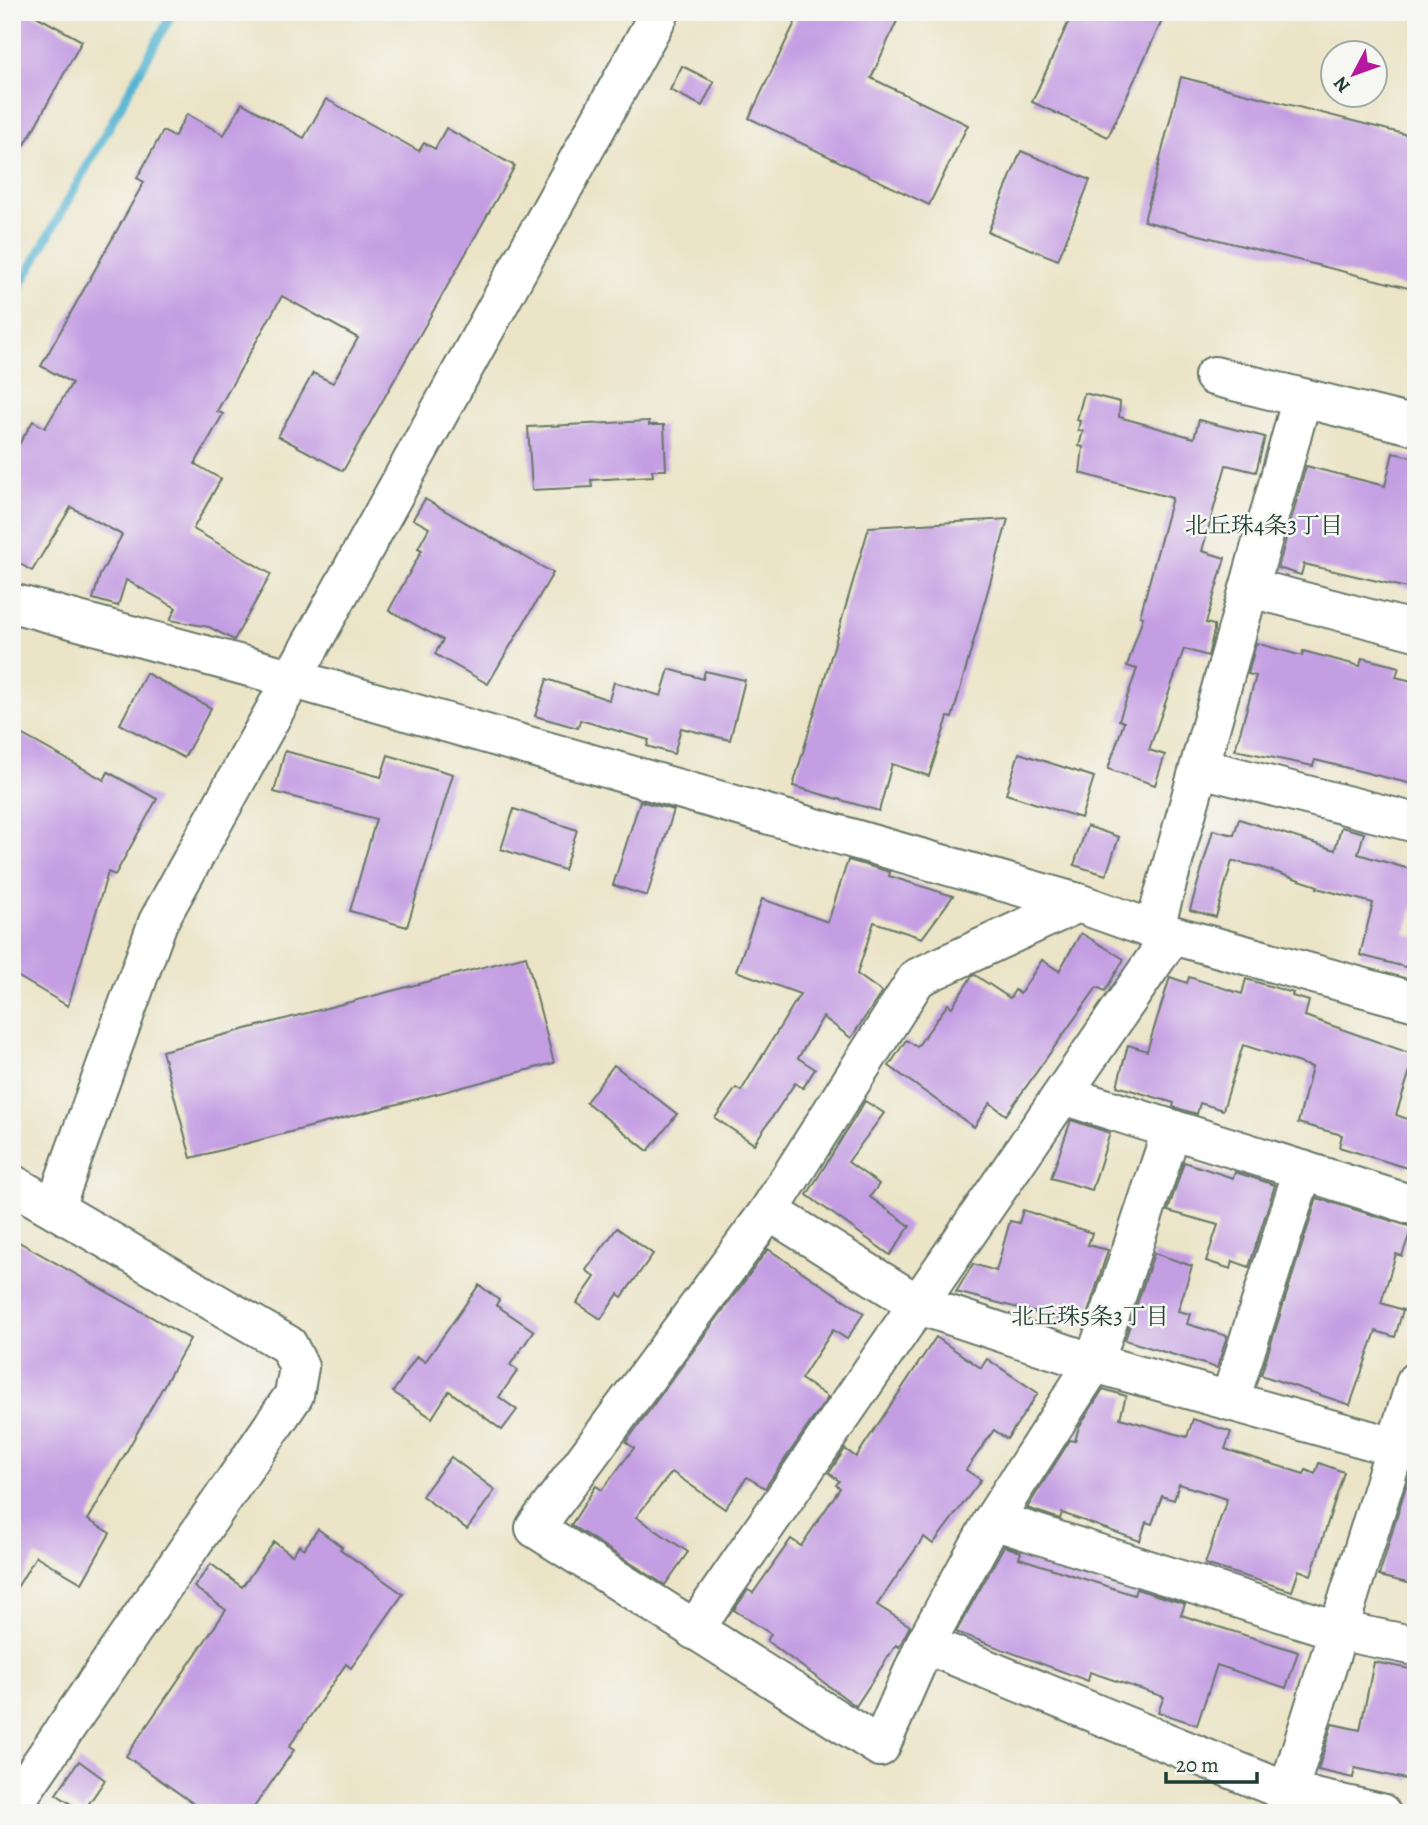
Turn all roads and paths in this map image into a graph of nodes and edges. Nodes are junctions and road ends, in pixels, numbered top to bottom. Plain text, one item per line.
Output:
1 (660, 12) edge
2 (1214, 376) dead end
3 (1303, 397) junction
4 (1416, 426) edge
5 (1251, 588) junction
6 (12, 603) edge
7 (1416, 631) edge
8 (294, 679) junction
9 (1201, 768) junction
10 (1416, 824) edge
11 (1077, 903) junction
12 (1163, 932) junction
13 (1416, 1002) edge
14 (1063, 1095) junction
15 (1172, 1129) junction
16 (1303, 1170) junction
17 (12, 1184) edge
18 (1416, 1206) edge
19 (55, 1207) junction
20 (768, 1211) junction
21 (919, 1305) junction
22 (1094, 1363) junction
23 (1416, 1381) edge
24 (1230, 1400) junction
25 (1405, 1450) edge
26 (993, 1520) junction
27 (694, 1630) junction
28 (1336, 1630) junction
29 (925, 1644) junction
30 (1416, 1646) edge
31 (1288, 1792) junction
32 (12, 1806) edge
33 (1381, 1813) edge

1 - 8 street
2 - 3 street
3 - 4 street
3 - 5 street
5 - 7 street
5 - 9 street
6 - 8 street
8 - 11 street
8 - 19 street
9 - 10 street
9 - 12 street
11 - 12 street
11 - 20 street
12 - 13 street
12 - 14 street
14 - 15 street
14 - 21 street
15 - 16 street
15 - 22 street
16 - 18 street
16 - 24 street
17 - 19 street
19 - 32 street
20 - 21 street
20 - 27 street
21 - 22 street
21 - 27 street
22 - 24 street
22 - 26 street
23 - 25 street
24 - 25 street
25 - 28 street
26 - 28 street
26 - 29 street
27 - 29 street
28 - 30 street
28 - 31 street
29 - 31 street
31 - 33 street

